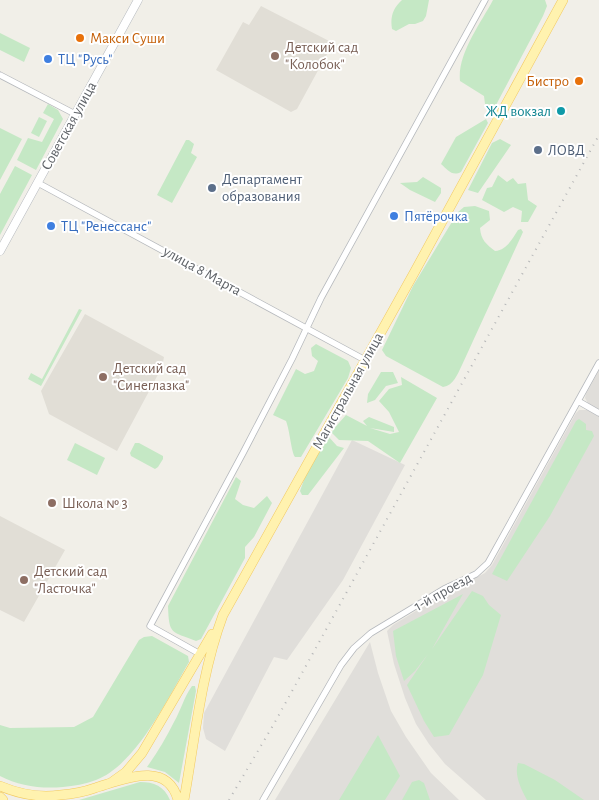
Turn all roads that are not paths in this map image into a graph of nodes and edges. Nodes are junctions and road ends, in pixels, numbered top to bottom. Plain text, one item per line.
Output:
1 (138, 0) edge
2 (486, 0) edge
3 (562, 0) edge
4 (0, 75) edge
5 (75, 114) junction
6 (38, 183) junction
7 (0, 252) edge
8 (307, 328) junction
9 (365, 360) junction
10 (599, 363) edge
11 (578, 401) junction
12 (599, 413) edge
13 (223, 615) junction
14 (200, 654) junction
15 (112, 782) junction
16 (0, 786) edge
17 (79, 792) junction
18 (0, 796) edge
19 (3, 800) edge
20 (62, 800) edge
21 (178, 800) edge
22 (184, 800) edge
23 (263, 800) edge

1 - 5 main road, Советская улица
2 - 8 street
3 - 9 main road, Магистральная улица
4 - 5 street
5 - 6 main road, Советская улица
6 - 7 main road, Советская улица
6 - 8 street, улица 8 Марта
8 - 9 street, улица 8 Марта
8 - 14 street
9 - 13 main road, Магистральная улица
10 - 11 street, 1-й проезд
11 - 12 street
11 - 23 street, 1-й проезд
13 - 14 main road
13 - 22 main road, Магистральная улица
14 - 15 main road
15 - 17 main road
15 - 21 main road
16 - 17 main road
17 - 20 main road
18 - 19 main road

